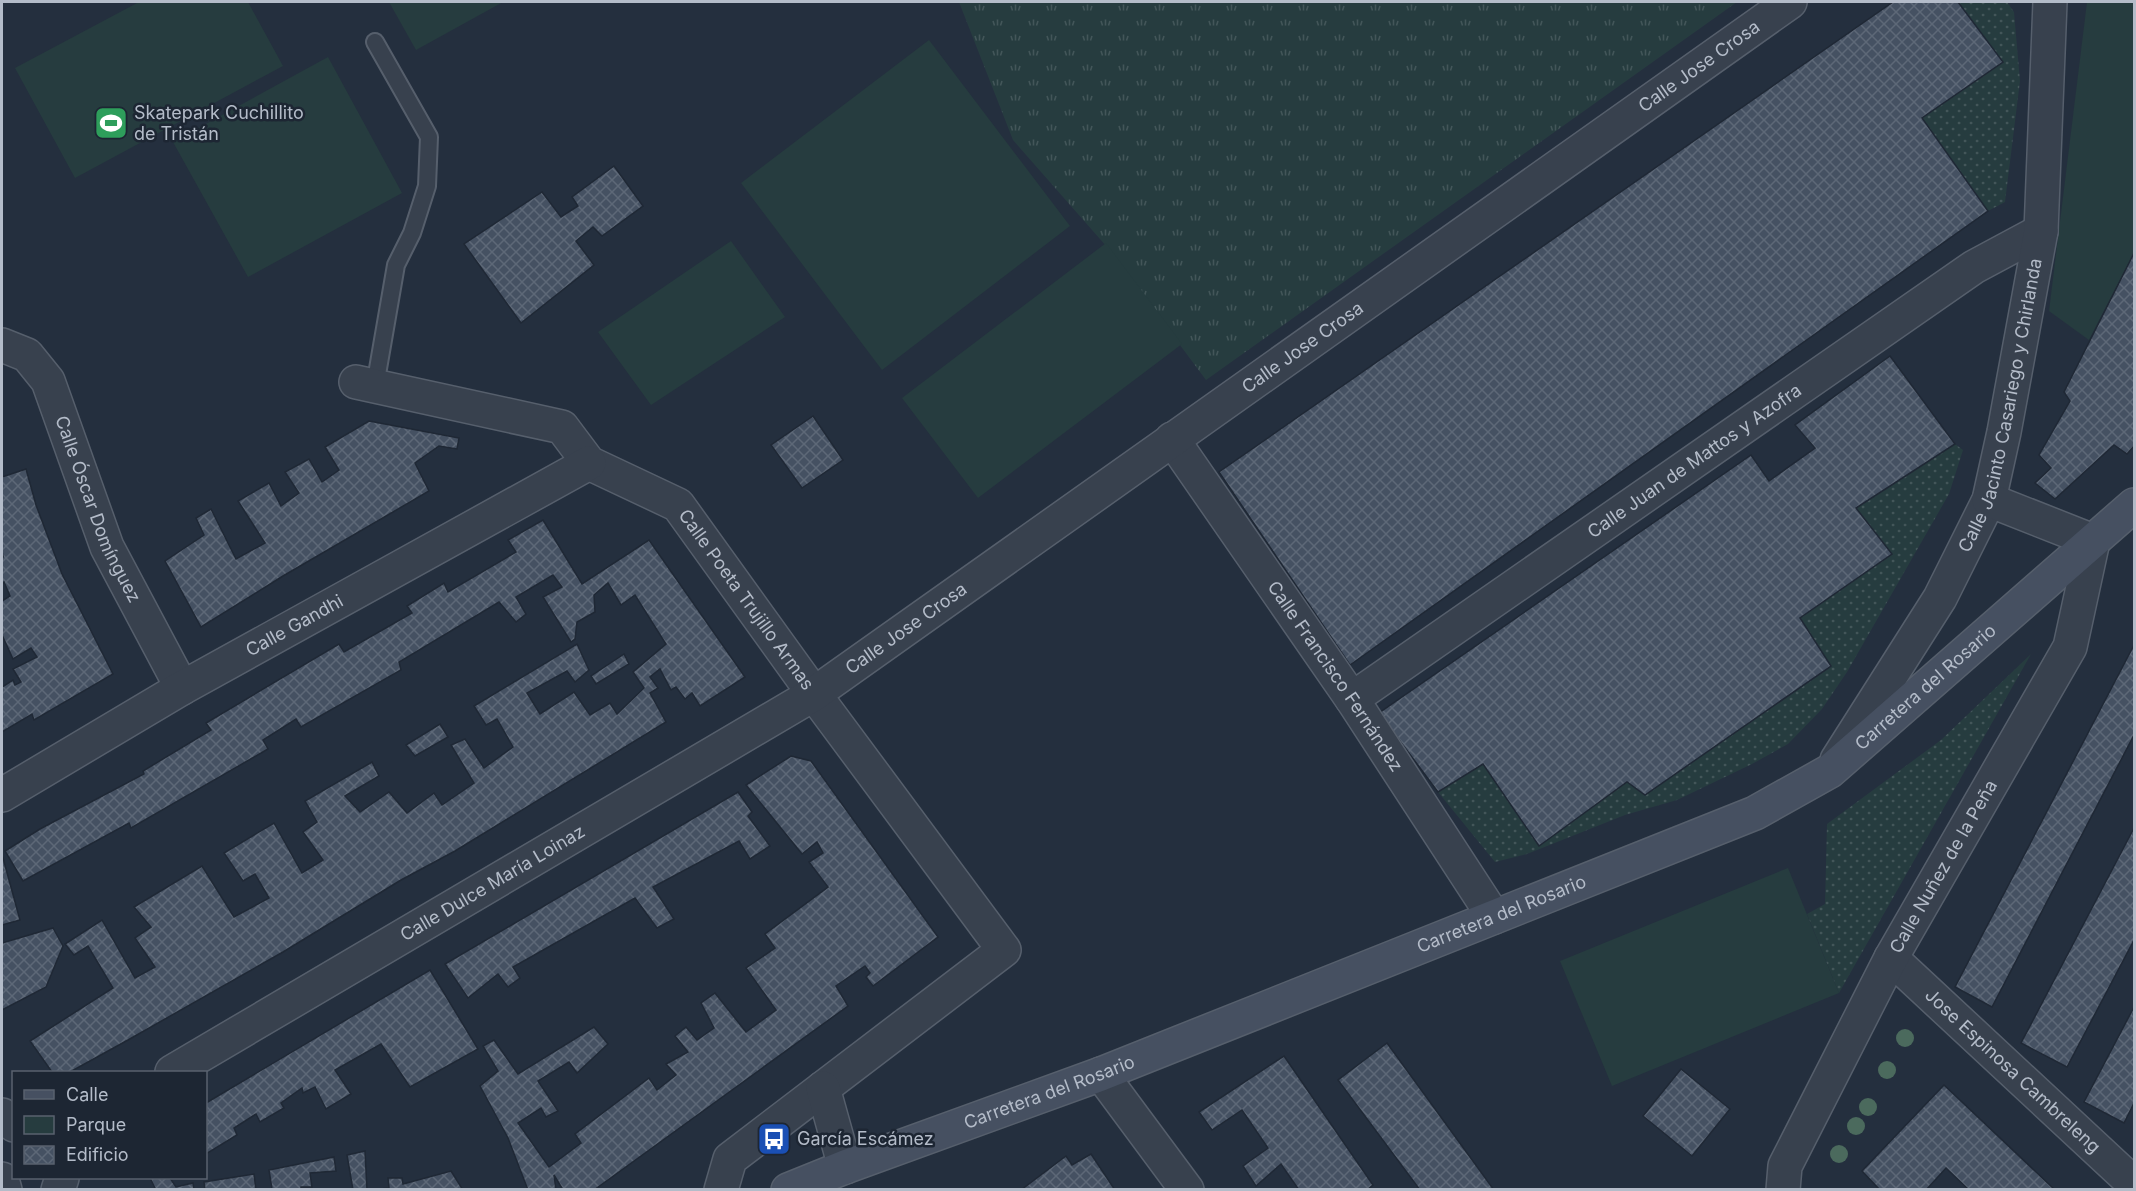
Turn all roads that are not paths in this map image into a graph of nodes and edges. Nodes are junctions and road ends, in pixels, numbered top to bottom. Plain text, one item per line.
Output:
1 (1790, 2) edge
2 (2050, 2) edge
3 (375, 42) dead end
4 (2041, 231) junction
5 (2, 345) edge
6 (366, 384) joint
7 (1172, 439) junction
8 (589, 463) junction
9 (1989, 500) junction
10 (2134, 505) edge
11 (2093, 541) junction
12 (182, 688) junction
13 (814, 694) junction
14 (1352, 699) junction
15 (1830, 771) junction
16 (2, 795) edge
17 (1494, 917) junction
18 (1891, 958) junction
19 (174, 1071) edge
20 (1101, 1074) junction
21 (823, 1088) junction
22 (845, 1167) junction
23 (2, 1179) edge
24 (2134, 1184) edge
25 (5, 1190) edge
26 (721, 1190) edge
27 (788, 1190) edge
28 (1187, 1190) edge
29 (1783, 1190) edge

1 - 7 street, Calle Jose Crosa
2 - 4 street, Calle Jacinto Casariego y Chirlanda
3 - 6 lane
4 - 9 street, Calle Jacinto Casariego y Chirlanda
4 - 14 street, Calle Juan de Mattos y Azofra
5 - 12 street, Calle Óscar Domínguez
6 - 8 street, Calle Poeta Trujillo Armas
7 - 13 street, Calle Jose Crosa
7 - 14 street, Calle Francisco Fernández
8 - 12 street, Calle Gandhi
8 - 13 street, Calle Poeta Trujillo Armas
9 - 11 street
9 - 15 street, Calle Jacinto Casariego y Chirlanda
10 - 11 main road, Carretera del Rosario
11 - 15 main road, Carretera del Rosario
11 - 18 street, Calle Nuñez de la Peña
12 - 16 street, Calle Gandhi
13 - 19 street, Calle Dulce María Loinaz
13 - 21 street, Calle Poeta Trujillo Armas
14 - 17 street, Calle Francisco Fernández
15 - 17 main road, Carretera del Rosario
17 - 20 main road, Carretera del Rosario
18 - 24 street, Jose Espinosa Cambreleng
18 - 29 street, Calle Nuñez de la Peña
20 - 22 main road, Carretera del Rosario
20 - 28 street
21 - 22 street
21 - 26 street
22 - 27 main road, Carretera del Rosario
23 - 25 street

